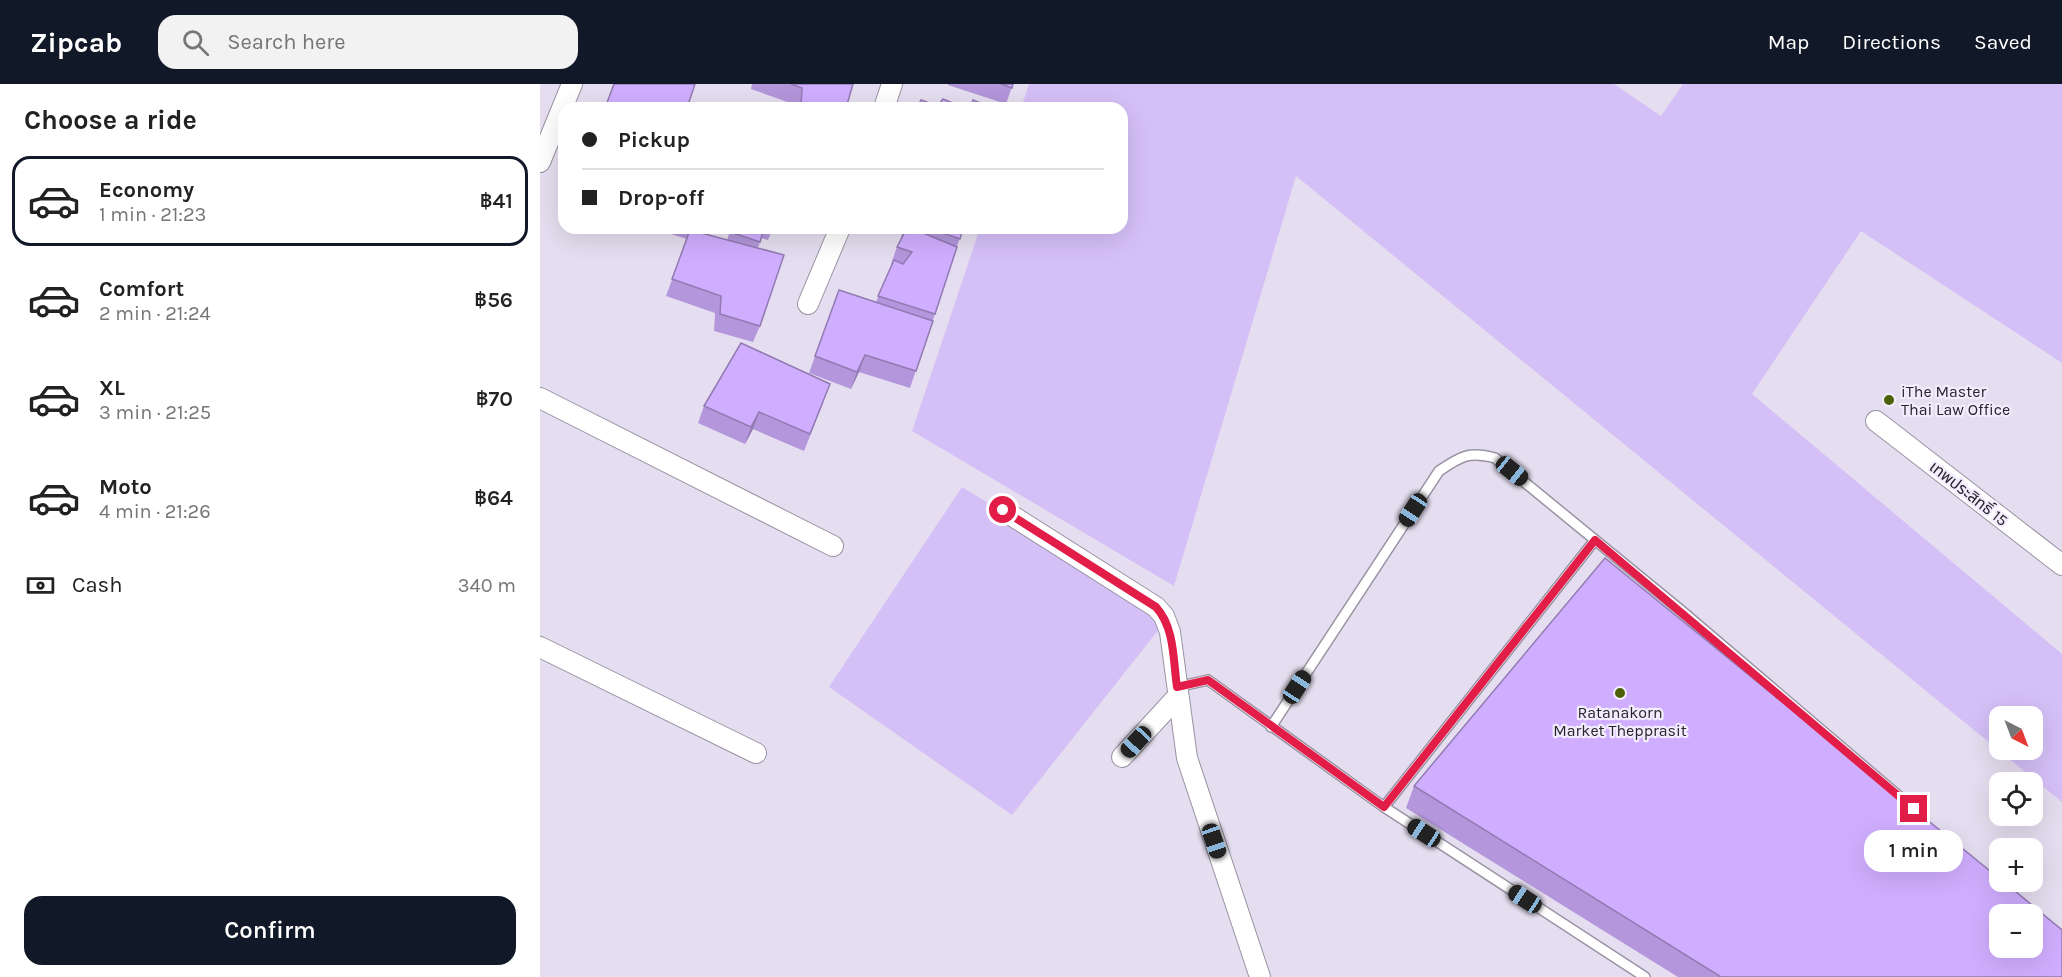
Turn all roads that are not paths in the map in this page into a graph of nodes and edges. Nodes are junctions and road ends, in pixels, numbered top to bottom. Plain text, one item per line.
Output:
1 (572, 84) edge
2 (892, 84) edge
3 (565, 102) edge
4 (886, 102) edge
5 (558, 118) edge
6 (540, 162) edge
7 (837, 234) edge
8 (808, 304) dead end
9 (540, 398) edge
10 (1876, 421) dead end
11 (1003, 510) dead end
12 (1595, 540) junction
13 (832, 546) dead end
14 (2062, 565) edge
15 (540, 647) edge
16 (1177, 692) junction
17 (1271, 727) junction
18 (756, 753) dead end
19 (1122, 757) dead end
20 (1384, 807) junction
21 (1931, 824) edge
22 (1260, 977) edge
23 (1645, 977) edge

1 - 3 street
2 - 4 street
5 - 6 street
7 - 8 street
9 - 13 street
10 - 14 street, เทพประสิทธิ์ 15
11 - 16 street
12 - 17 lane
12 - 20 lane
12 - 21 lane
15 - 18 street
16 - 17 lane
16 - 19 street
16 - 22 street
17 - 20 lane
20 - 23 lane

